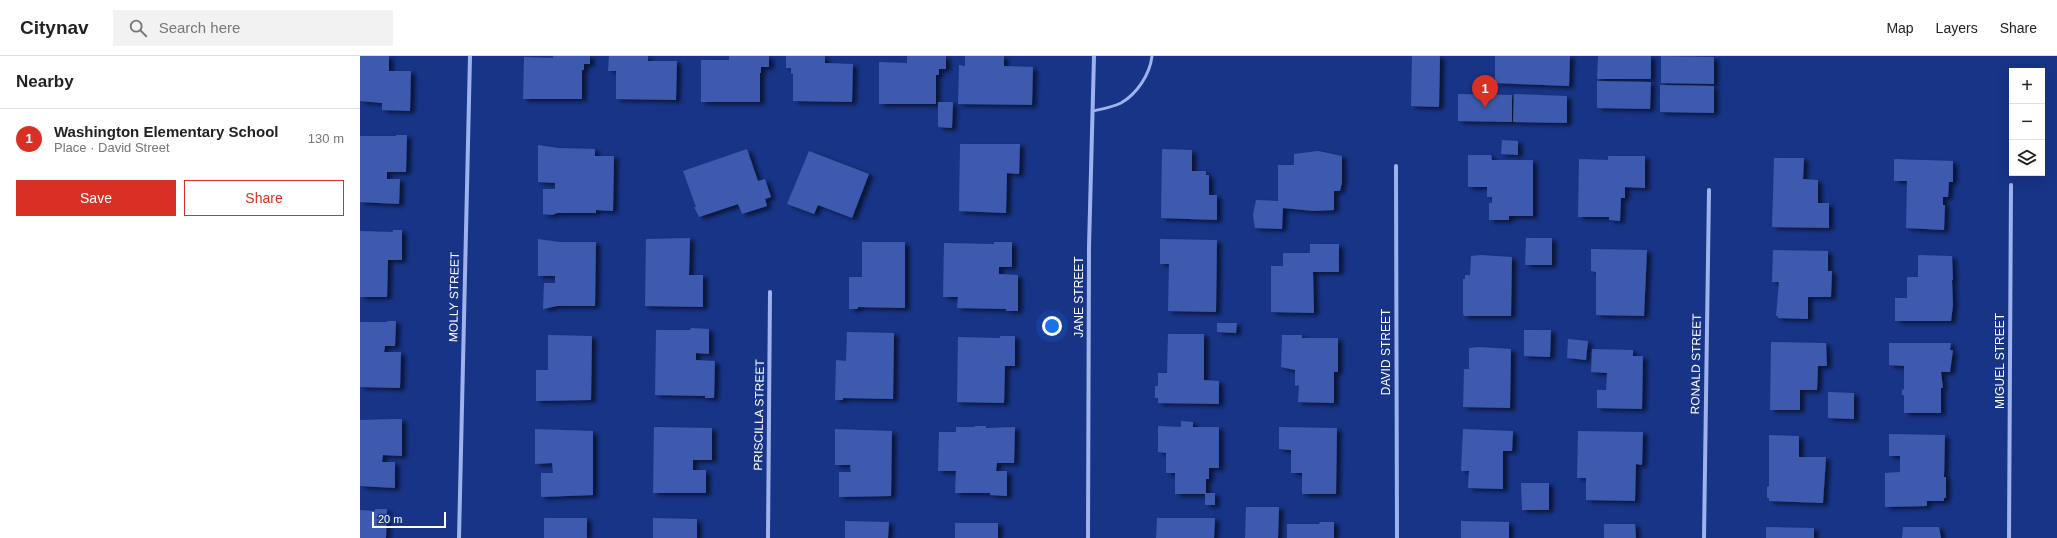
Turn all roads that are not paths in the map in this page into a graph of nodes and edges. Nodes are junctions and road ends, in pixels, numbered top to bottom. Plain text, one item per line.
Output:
1 (470, 56) edge
2 (1094, 56) edge
3 (1152, 56) edge
4 (1093, 111) junction
5 (1396, 166) dead end
6 (2011, 185) dead end
7 (1708, 190) dead end
8 (770, 292) dead end
9 (459, 538) edge
10 (768, 538) edge
11 (1088, 538) edge
12 (1397, 538) edge
13 (1704, 538) edge
14 (2009, 538) edge

1 - 9 street, MOLLY STREET
2 - 4 street, JANE STREET
3 - 4 lane
4 - 11 street, JANE STREET
5 - 12 street, DAVID STREET
6 - 14 street, MIGUEL STREET
7 - 13 street, RONALD STREET
8 - 10 street, PRISCILLA STREET

